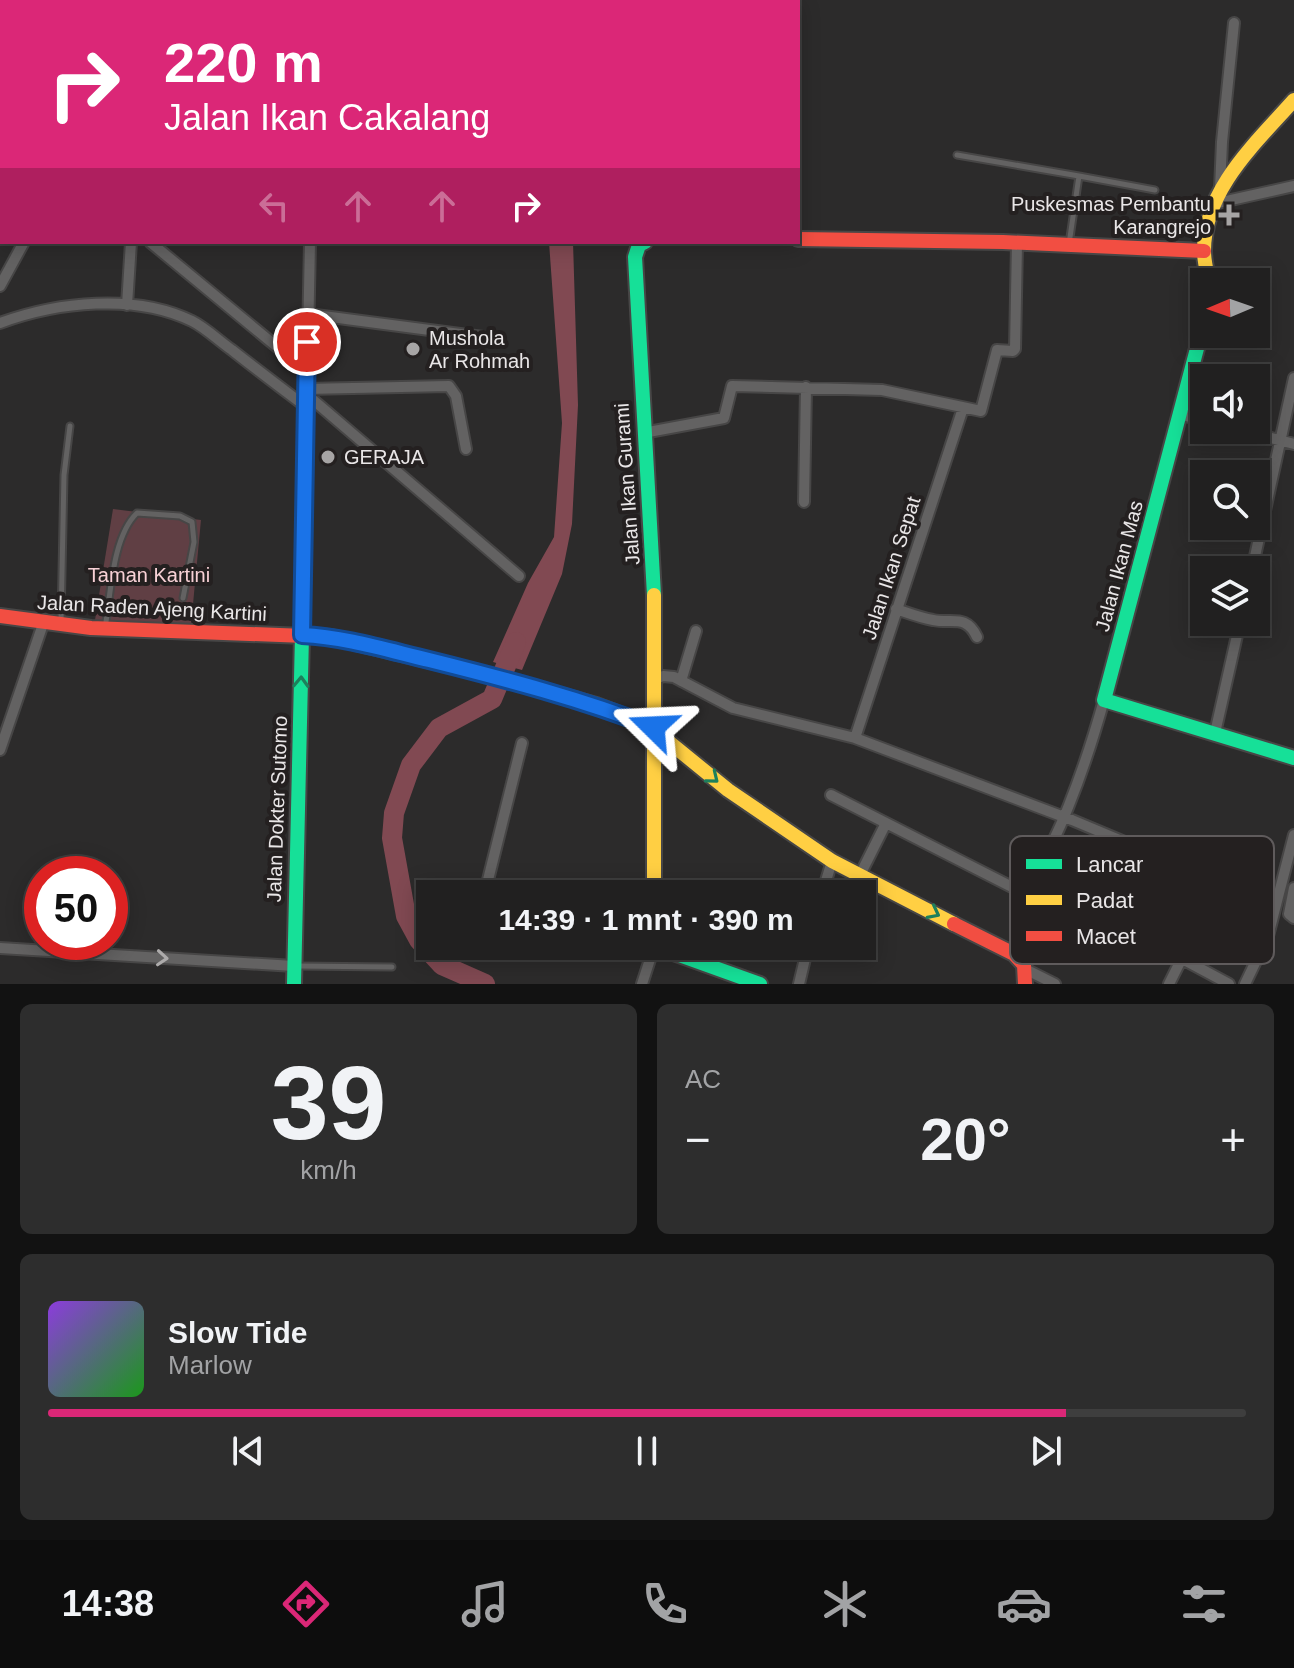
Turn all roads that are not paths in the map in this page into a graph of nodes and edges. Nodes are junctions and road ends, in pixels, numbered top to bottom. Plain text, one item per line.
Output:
1 (1234, 23) dead end
2 (1294, 100) edge
3 (957, 155) dead end
4 (1079, 176) junction
5 (1294, 186) edge
6 (1155, 190) dead end
7 (1217, 197) junction
8 (800, 239) edge
9 (1017, 243) junction
10 (23, 244) edge
11 (131, 244) edge
12 (152, 244) edge
13 (310, 244) edge
14 (641, 244) edge
15 (1069, 245) junction
16 (1204, 251) junction
17 (1207, 268) edge
18 (0, 286) edge
19 (127, 305) junction
20 (308, 314) junction
21 (0, 323) edge
22 (483, 337) dead end
23 (1197, 348) edge
24 (305, 370) junction
25 (1294, 378) edge
26 (806, 387) junction
27 (305, 391) junction
28 (305, 406) junction
29 (963, 408) junction
30 (1179, 414) junction
31 (1190, 417) edge
32 (70, 426) dead end
33 (643, 433) junction
34 (1270, 438) edge
35 (1281, 441) junction
36 (1294, 444) edge
37 (466, 449) dead end
38 (804, 502) dead end
39 (1255, 556) edge
40 (519, 576) dead end
41 (183, 598) dead end
42 (896, 609) junction
43 (0, 616) edge
44 (43, 624) junction
45 (61, 626) junction
46 (105, 629) junction
47 (696, 631) dead end
48 (302, 635) junction
49 (1237, 636) edge
50 (977, 637) dead end
51 (656, 679) junction
52 (681, 681) junction
53 (1104, 700) junction
54 (653, 727) junction
55 (1215, 733) junction
56 (855, 738) junction
57 (522, 743) dead end
58 (0, 750) edge
59 (1294, 758) edge
60 (831, 795) dead end
61 (1064, 817) junction
62 (886, 823) junction
63 (1294, 835) edge
64 (1055, 836) edge
65 (1110, 836) edge
66 (832, 861) junction
67 (860, 875) junction
68 (488, 880) edge
69 (654, 880) edge
70 (826, 880) edge
71 (1010, 886) edge
72 (1294, 888) edge
73 (1274, 909) edge
74 (1294, 918) edge
75 (0, 948) edge
76 (1010, 952) edge
77 (650, 960) edge
78 (691, 960) edge
79 (805, 960) edge
80 (1179, 964) edge
81 (1189, 964) edge
82 (1255, 964) edge
83 (294, 966) junction
84 (392, 967) dead end
85 (1025, 977) edge
86 (294, 984) edge
87 (642, 984) edge
88 (760, 984) edge
89 (799, 984) edge
90 (1055, 984) edge
91 (1169, 984) edge
92 (1229, 984) edge
93 (1245, 984) edge

1 - 7 street
2 - 7 main road
3 - 4 lane
4 - 6 lane
4 - 15 lane
5 - 7 street
7 - 16 main road
8 - 9 main road
9 - 15 main road
9 - 29 street
10 - 18 street
11 - 19 street
12 - 24 street
13 - 20 street
14 - 33 main road, Jalan Ikan Gurami
15 - 16 main road
16 - 17 main road
19 - 21 street
19 - 28 street
20 - 22 street
20 - 24 street
23 - 30 main road, Jalan Ikan Mas
24 - 27 street
25 - 35 street
26 - 29 street
26 - 33 street
26 - 38 street
27 - 28 street
27 - 37 street
27 - 40 street
28 - 48 street
29 - 42 street, Jalan Ikan Sepat
30 - 31 street
30 - 53 main road, Jalan Ikan Mas
32 - 45 lane
33 - 51 main road, Jalan Ikan Gurami
34 - 35 street
35 - 36 street
35 - 39 street
41 - 46 lane
42 - 50 street
42 - 56 street, Jalan Ikan Sepat
43 - 44 main road, Jalan Raden Ajeng Kartini
44 - 45 main road, Jalan Raden Ajeng Kartini
44 - 58 street
45 - 46 main road, Jalan Raden Ajeng Kartini
46 - 48 main road, Jalan Raden Ajeng Kartini
47 - 52 street
48 - 54 main road, Jalan Raden Ajeng Kartini
83 -> 48 main road, Jalan Dokter Sutomo
49 - 55 street
51 - 52 street
51 - 54 main road, Jalan Ikan Gurami
52 - 56 street
53 - 55 main road
53 - 61 street, Jalan Ikan Mas
54 -> 66 main road, Jalan Raden Ajeng Kartini
54 - 69 main road, Jalan Ikan Gurami
55 - 59 main road
56 - 61 street
57 - 68 street
60 - 62 street
61 - 64 street, Jalan Ikan Mas
61 - 65 street
62 - 67 street
62 - 71 street
63 - 73 street
66 - 67 main road, Jalan Raden Ajeng Kartini
66 - 70 street
67 -> 76 main road, Jalan Raden Ajeng Kartini
72 - 74 street
75 -> 83 street
77 - 87 street
78 - 88 main road
79 - 89 street
80 - 91 street
81 - 92 street
82 - 93 street
83 - 84 lane
83 - 86 main road, Jalan Dokter Sutomo
85 - 90 street

